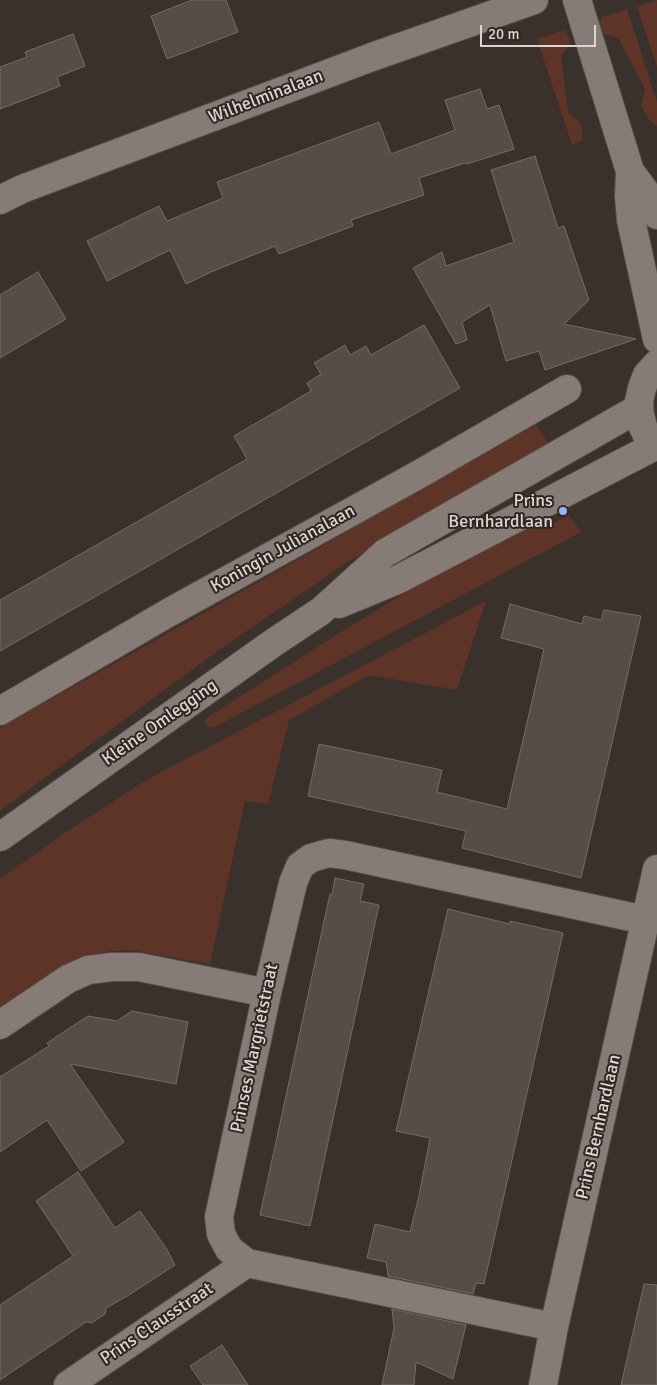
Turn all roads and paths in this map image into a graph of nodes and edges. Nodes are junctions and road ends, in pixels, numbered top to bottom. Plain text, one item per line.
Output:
1 (534, 0) edge
2 (577, 0) edge
3 (630, 171) junction
4 (0, 200) edge
5 (657, 216) edge
6 (657, 339) edge
7 (657, 364) edge
8 (567, 389) dead end
9 (639, 408) junction
10 (656, 447) edge
11 (321, 612) junction
12 (0, 711) edge
13 (0, 837) edge
14 (657, 869) edge
15 (645, 920) junction
16 (267, 993) junction
17 (0, 1025) edge
18 (247, 1263) junction
19 (554, 1327) junction
20 (68, 1385) edge
21 (543, 1385) edge

1 - 4 street, Wilhelminalaan
2 - 3 street
3 - 5 street
3 - 6 street
7 - 9 street
8 - 12 street, Koningin Julianalaan
9 - 10 street
9 - 11 street, Kleine Omlegging
10 - 11 street, Kleine Omlegging
11 - 13 street, Kleine Omlegging
14 - 15 street, Prins Bernhardlaan
15 - 16 street, Prinses Margrietstraat
15 - 19 street, Prins Bernhardlaan
16 - 17 street
16 - 18 street, Prinses Margrietstraat
18 - 19 street, Prinses Margrietstraat
18 - 20 street, Prins Clausstraat
19 - 21 street, Prins Bernhardlaan

